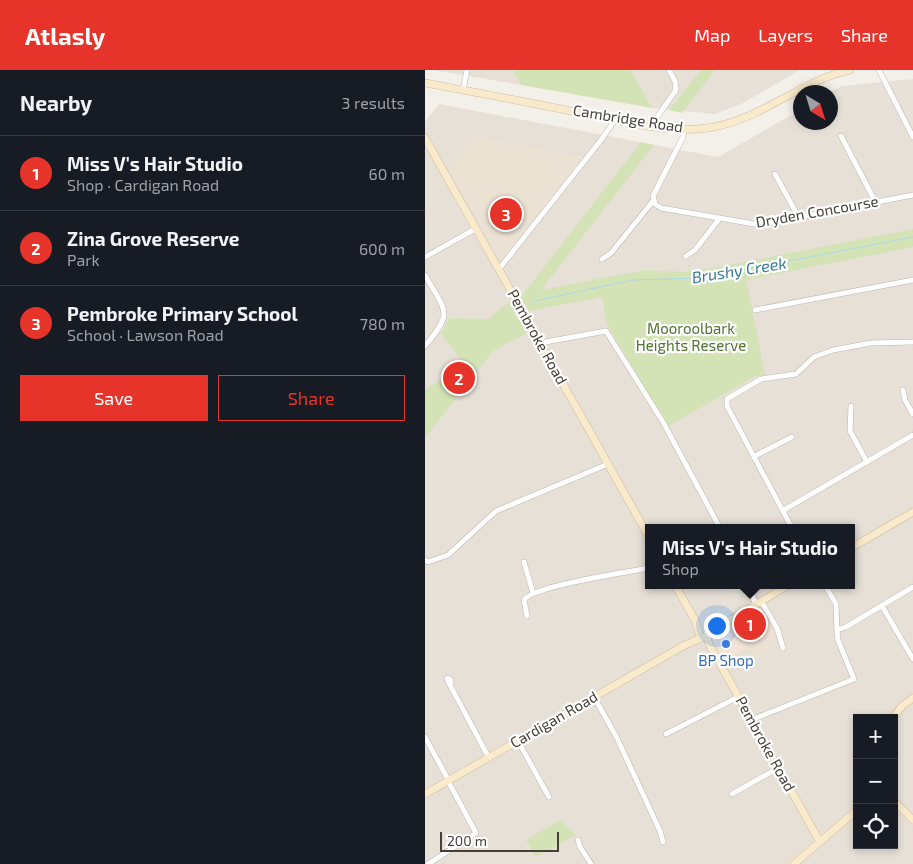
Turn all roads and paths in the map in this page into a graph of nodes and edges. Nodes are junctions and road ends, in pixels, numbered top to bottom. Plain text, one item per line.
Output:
1 (467, 70) edge
2 (669, 70) edge
3 (850, 70) edge
4 (879, 70) edge
5 (838, 71) edge
6 (425, 83) edge
7 (463, 90) junction
8 (615, 120) junction
9 (651, 126) junction
10 (684, 129) junction
11 (841, 136) dead end
12 (913, 137) edge
13 (425, 138) edge
14 (775, 174) dead end
15 (913, 195) edge
16 (653, 201) junction
17 (876, 203) junction
18 (799, 218) junction
19 (719, 219) junction
20 (475, 229) junction
21 (686, 256) dead end
22 (425, 257) edge
23 (602, 259) dead end
24 (499, 269) junction
25 (425, 275) edge
26 (913, 280) edge
27 (755, 310) dead end
28 (913, 342) edge
29 (540, 343) junction
30 (425, 346) edge
31 (903, 390) dead end
32 (851, 406) dead end
33 (913, 414) edge
34 (913, 435) edge
35 (792, 437) dead end
36 (755, 456) junction
37 (867, 462) junction
38 (608, 464) junction
39 (784, 510) junction
40 (913, 512) edge
41 (718, 524) edge
42 (790, 524) edge
43 (645, 530) edge
44 (855, 546) edge
45 (425, 560) edge
46 (524, 562) dead end
47 (645, 569) edge
48 (913, 587) edge
49 (677, 589) edge
50 (750, 589) edge
51 (781, 589) edge
52 (827, 589) edge
53 (533, 593) junction
54 (758, 602) junction
55 (882, 606) junction
56 (527, 616) dead end
57 (837, 630) junction
58 (703, 634) junction
59 (783, 648) dead end
60 (913, 659) edge
61 (449, 685) dead end
62 (594, 697) junction
63 (738, 697) junction
64 (913, 698) edge
65 (896, 714) edge
66 (751, 720) junction
67 (665, 734) dead end
68 (425, 737) edge
69 (518, 741) junction
70 (489, 758) junction
71 (778, 768) junction
72 (449, 781) junction
73 (425, 794) edge
74 (732, 794) dead end
75 (549, 797) dead end
76 (897, 804) edge
77 (853, 813) edge
78 (913, 820) edge
79 (578, 840) dead end
80 (663, 842) dead end
81 (820, 842) junction
82 (428, 864) edge
83 (591, 864) edge
84 (794, 864) edge

1 - 7 street
2 - 9 street
3 - 5 street, Cambridge Road
4 - 12 street
5 - 10 street, Cambridge Road
6 - 7 street, Cambridge Road
7 - 8 street, Cambridge Road
8 - 9 street, Cambridge Road
8 - 24 street
9 - 10 street, Cambridge Road
10 - 16 street
11 - 17 street
13 - 20 street, Pembroke Road
14 - 18 street
15 - 17 street, Dryden Concourse
16 - 19 street, Dryden Concourse
16 - 23 street
17 - 18 street, Dryden Concourse
18 - 19 street, Dryden Concourse
19 - 21 street
20 - 22 street
20 - 24 street, Pembroke Road
24 - 29 street, Pembroke Road
25 - 30 street
26 - 27 street
28 - 36 street
29 - 38 street, Pembroke Road
29 - 41 street
31 - 33 street
32 - 37 street
34 - 37 street
35 - 36 street
36 - 39 street
37 - 39 street
38 - 43 street, Pembroke Road
38 - 45 street
39 - 42 street
40 - 44 street
46 - 53 street
47 - 53 street
48 - 55 street
49 - 58 street, Pembroke Road
50 - 54 street
51 - 54 street, Cardigan Road
52 - 57 street
53 - 56 street
54 - 58 street, Cardigan Road
54 - 59 street
55 - 57 street
55 - 60 street
57 - 66 street
58 - 62 street, Cardigan Road
58 - 63 street, Pembroke Road
61 - 70 street
62 - 69 street, Cardigan Road
62 - 80 street
63 - 66 street, Pembroke Road
63 - 67 street
64 - 65 street
66 - 71 street, Pembroke Road
68 - 72 street
69 - 70 street, Cardigan Road
69 - 75 street
70 - 72 street, Cardigan Road
71 - 74 street
71 - 81 street, Pembroke Road
72 - 73 street, Cardigan Road
72 - 82 street
76 - 78 street
77 - 81 street
79 - 83 street
81 - 84 street

